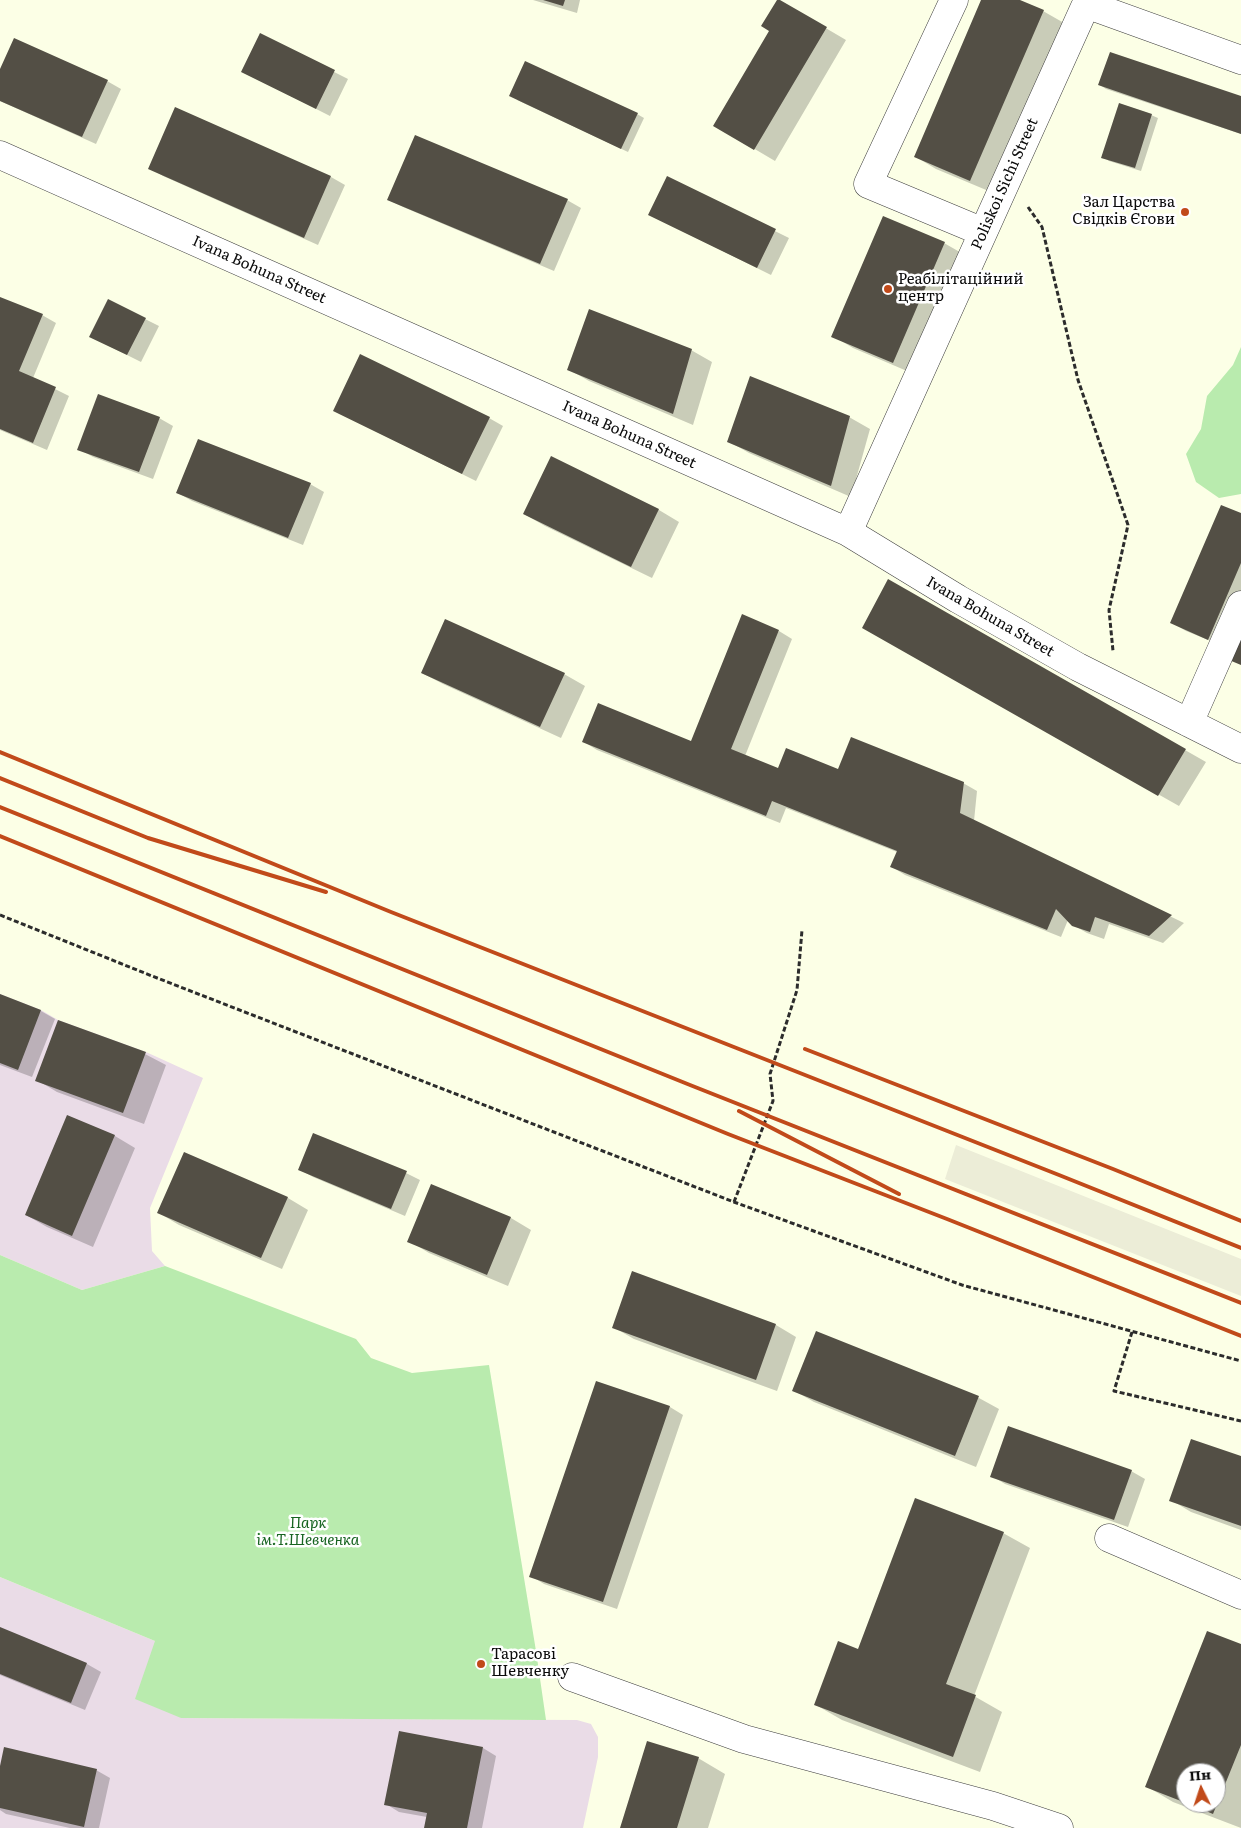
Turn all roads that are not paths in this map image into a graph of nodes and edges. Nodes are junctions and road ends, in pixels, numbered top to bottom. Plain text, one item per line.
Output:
1 (954, 0) edge
2 (1087, 2) edge
3 (1241, 60) edge
4 (0, 155) edge
5 (983, 232) junction
6 (848, 532) junction
7 (1241, 604) edge
8 (1189, 723) junction
9 (1241, 749) edge
10 (1109, 1538) dead end
11 (1241, 1596) edge
12 (572, 1677) dead end
13 (1059, 1828) edge

1 - 5 street
2 - 3 street
2 - 5 street, Poliskoi Sichi Street
4 - 6 street, Ivana Bohuna Street
5 - 6 street, Poliskoi Sichi Street
6 - 8 street, Ivana Bohuna Street
7 - 8 street
8 - 9 street, Ivana Bohuna Street
10 - 11 street
12 - 13 street

